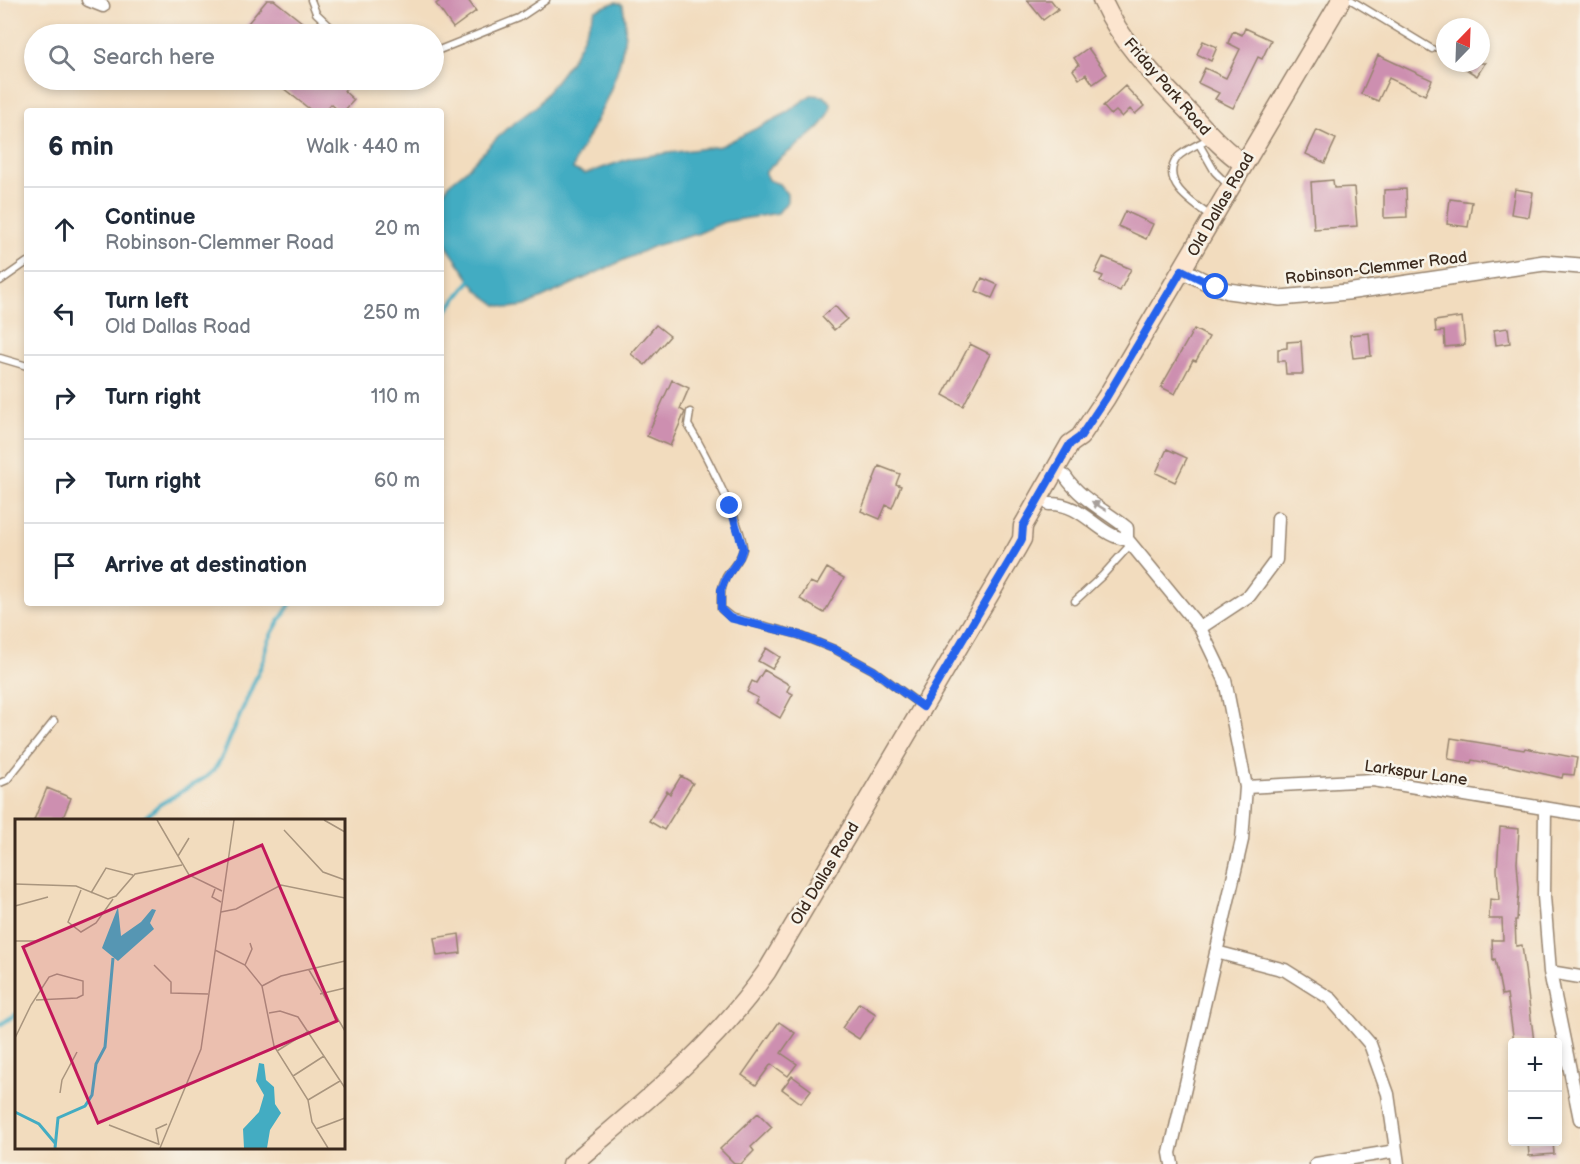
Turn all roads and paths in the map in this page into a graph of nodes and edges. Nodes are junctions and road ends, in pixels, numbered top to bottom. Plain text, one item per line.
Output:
1 (88, 0) edge
2 (311, 0) edge
3 (546, 0) edge
4 (1102, 0) edge
5 (1341, 0) edge
6 (1351, 0) edge
7 (103, 6) dead end
8 (328, 24) edge
9 (444, 48) edge
10 (1432, 49) dead end
11 (1206, 141) junction
12 (1244, 164) junction
13 (1230, 187) junction
14 (1212, 218) junction
15 (24, 264) edge
16 (1580, 266) edge
17 (1182, 270) junction
18 (0, 281) edge
19 (0, 358) edge
20 (24, 365) edge
21 (690, 412) dead end
22 (1080, 437) junction
23 (1065, 476) junction
24 (1049, 504) junction
25 (1278, 518) dead end
26 (1022, 539) junction
27 (1129, 541) junction
28 (1075, 601) dead end
29 (1200, 628) junction
30 (923, 707) junction
31 (54, 721) dead end
32 (0, 783) edge
33 (1246, 787) junction
34 (1545, 808) junction
35 (1580, 814) edge
36 (1216, 952) junction
37 (1550, 972) junction
38 (1580, 976) edge
39 (1580, 1119) edge
40 (1396, 1151) junction
41 (572, 1164) edge
42 (1172, 1164) edge
43 (1316, 1164) edge
44 (1398, 1164) edge

1 - 7 street
2 - 8 lane
3 - 9 lane
4 - 11 main road, Friday Park Road
5 - 12 main road, Old Dallas Road
6 - 10 lane
11 - 12 main road, Friday Park Road
11 - 13 lane
11 - 14 lane
12 - 13 main road, Old Dallas Road
13 - 14 main road, Old Dallas Road
14 - 17 main road, Old Dallas Road
15 - 18 lane
16 - 17 street, Robinson-Clemmer Road
17 - 22 main road, Old Dallas Road
19 - 20 lane
21 - 30 lane
22 - 23 main road, Old Dallas Road
22 - 26 main road, Old Dallas Road
23 - 24 main road, Old Dallas Road
27 -> 23 street
24 - 26 main road, Old Dallas Road
24 - 27 street
25 - 29 street
26 - 30 main road, Old Dallas Road
27 - 28 lane
27 - 29 street
29 - 33 street
30 - 41 main road, Old Dallas Road
31 - 32 lane
33 - 34 street, Larkspur Lane
33 - 36 street
34 - 35 street, Larkspur Lane
34 - 37 street
36 - 40 street
36 - 42 street
37 - 38 street
37 - 39 street
40 - 43 street
40 - 44 street

